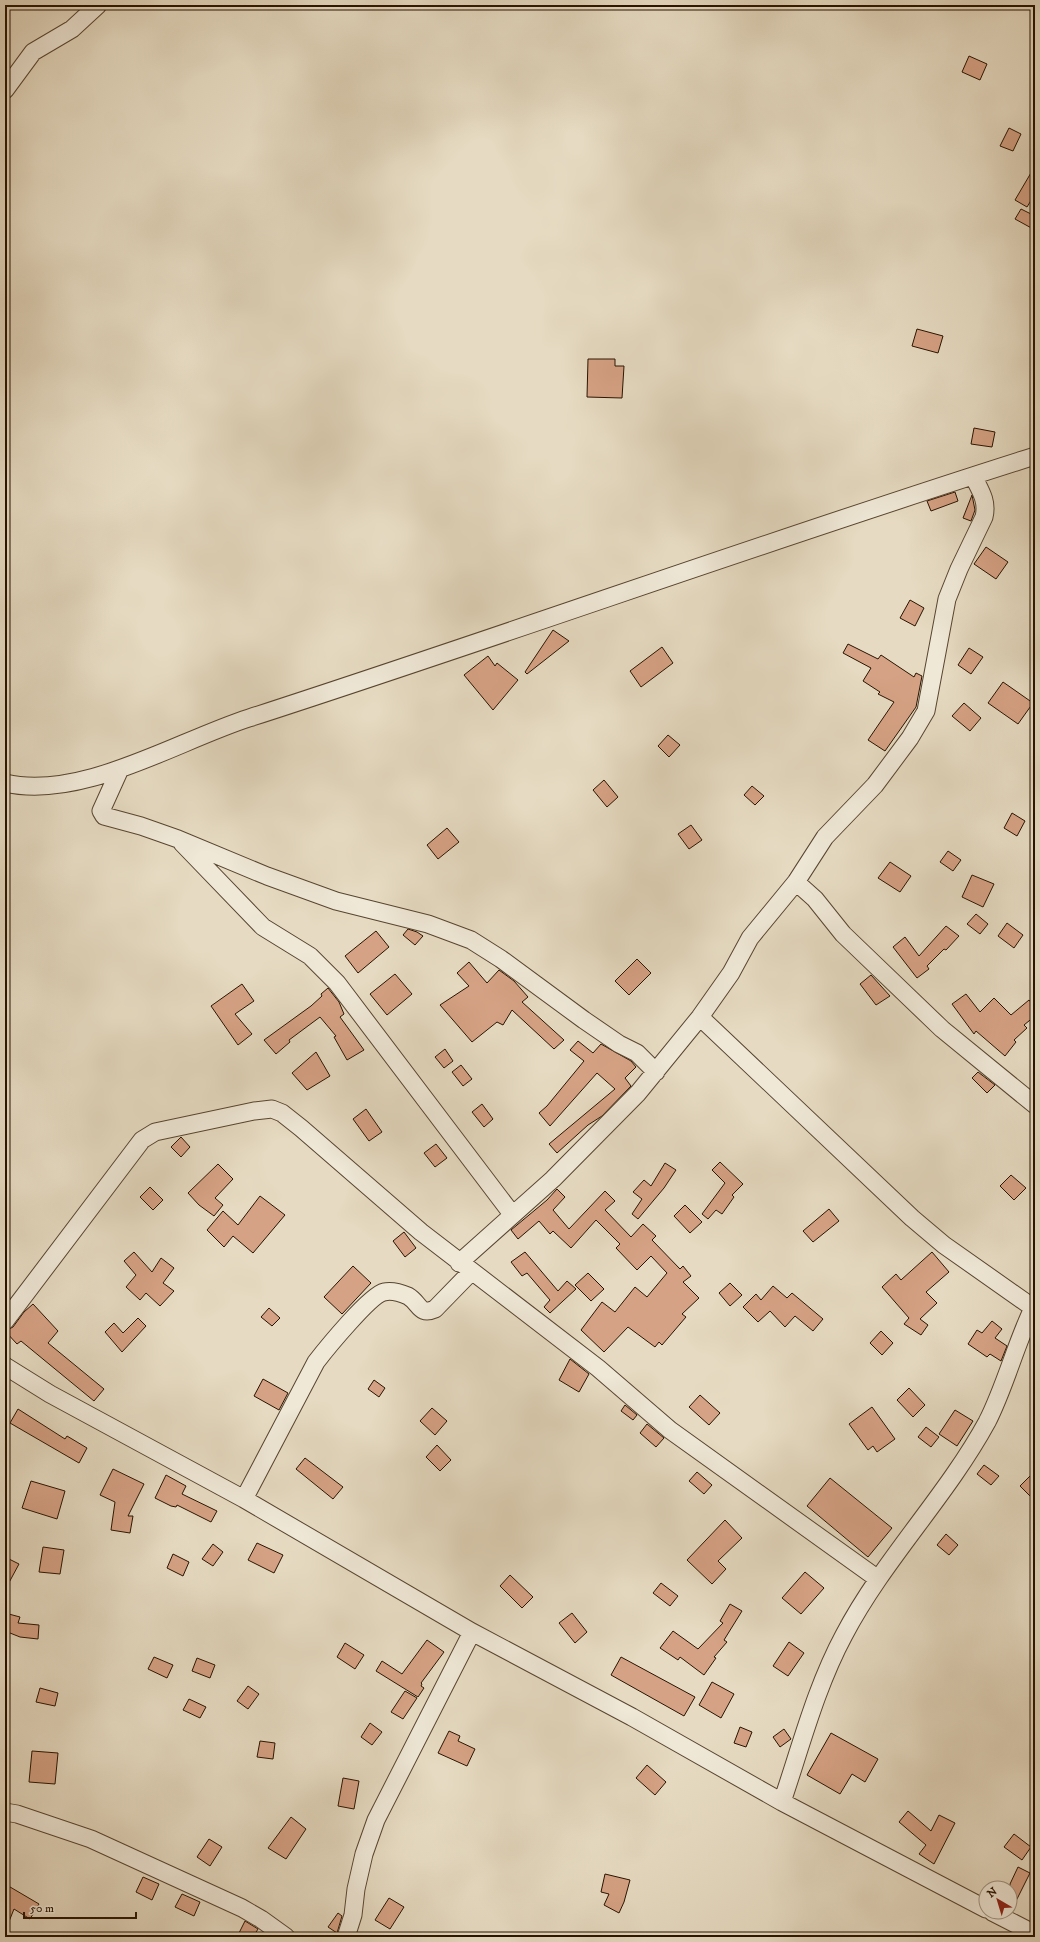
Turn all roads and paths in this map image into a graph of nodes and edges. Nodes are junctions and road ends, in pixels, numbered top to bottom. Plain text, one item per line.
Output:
1 (98, 5) edge
2 (5, 90) edge
3 (1035, 456) edge
4 (973, 476) junction
5 (120, 768) junction
6 (5, 783) edge
7 (178, 839) junction
8 (796, 882) junction
9 (700, 1017) junction
10 (656, 1072) junction
11 (1035, 1105) edge
12 (512, 1214) junction
13 (465, 1268) junction
14 (1034, 1307) edge
15 (5, 1321) edge
16 (5, 1366) edge
17 (244, 1499) junction
18 (878, 1579) junction
19 (472, 1632) junction
20 (782, 1802) junction
21 (5, 1812) edge
22 (978, 1905) edge
23 (1008, 1920) edge
24 (1035, 1934) edge
25 (286, 1937) edge
26 (346, 1937) edge

1 - 2 street
3 - 4 street
4 - 5 street
4 - 8 street
5 - 6 street
5 - 7 street
7 - 10 street
7 - 12 street
8 - 9 street
8 - 11 street
9 - 10 street
9 - 14 street
10 - 12 street
12 - 13 street
13 - 15 street
13 - 17 street
13 - 18 street
14 - 18 street
16 - 17 street
17 - 19 street
18 - 20 street
19 - 20 street
19 - 26 street
20 - 22 street
21 - 25 street
23 - 24 street

